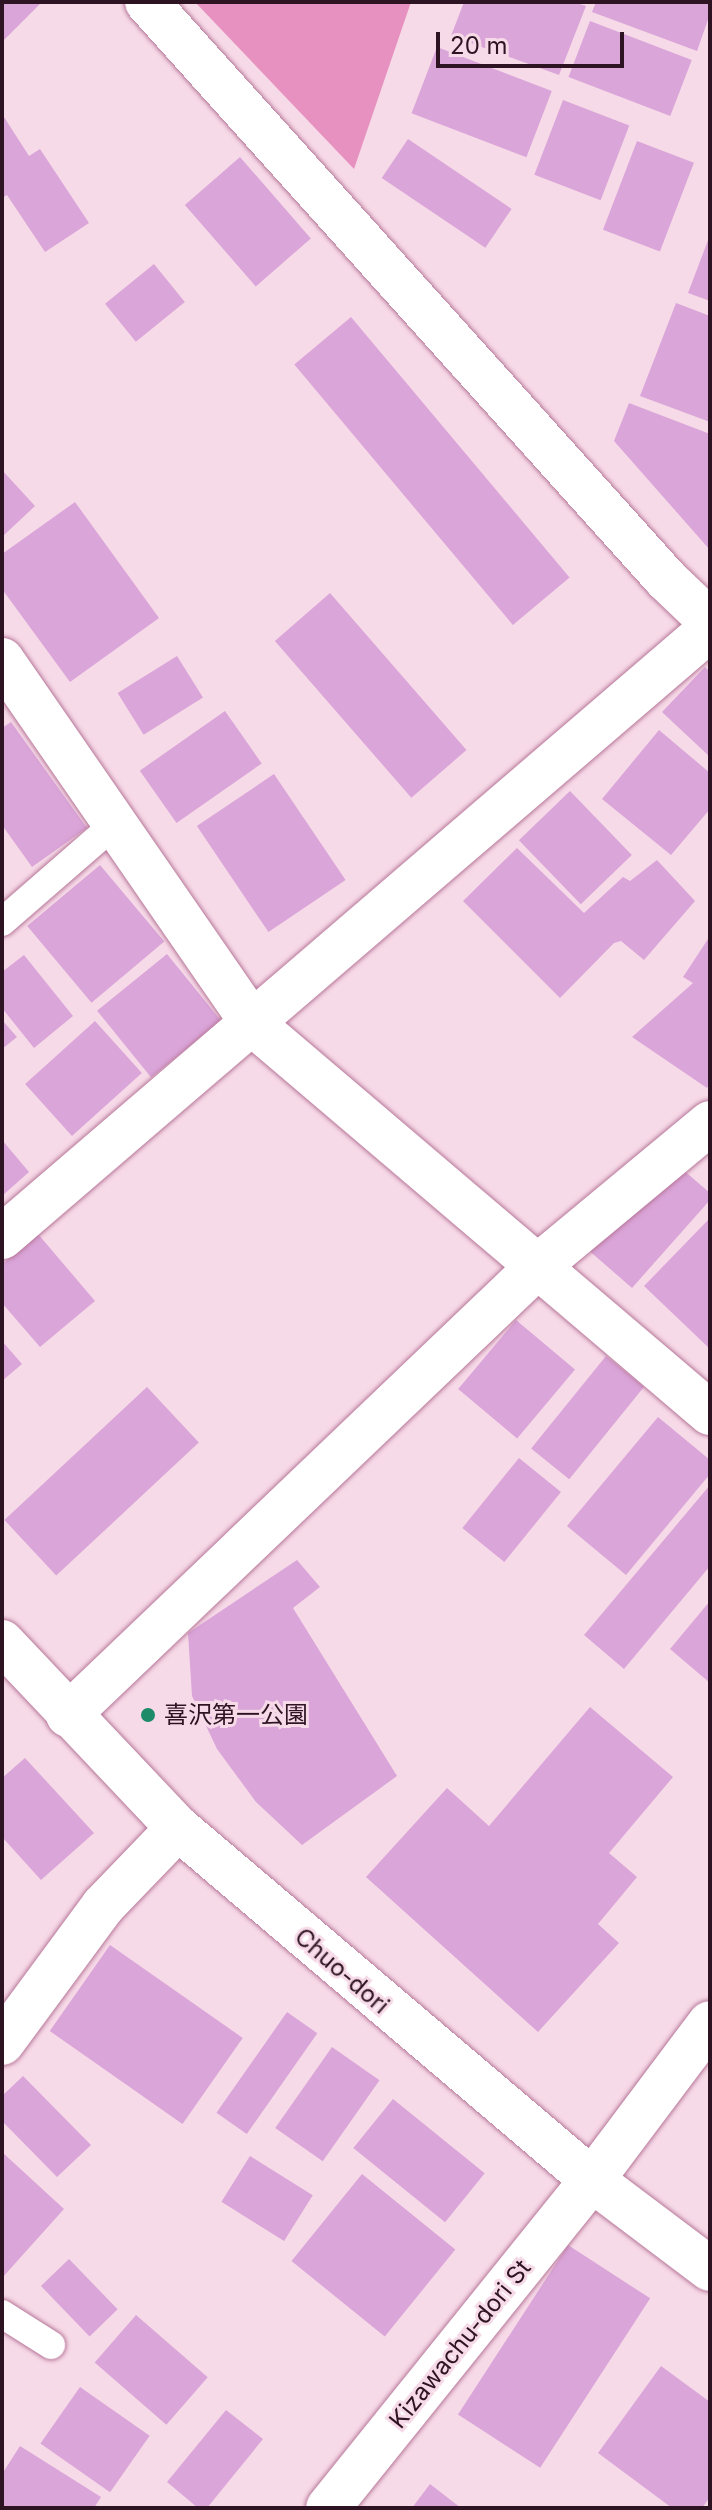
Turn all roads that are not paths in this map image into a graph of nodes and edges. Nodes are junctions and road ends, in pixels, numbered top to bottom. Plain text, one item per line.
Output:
1 (147, 2) edge
2 (710, 621) edge
3 (710, 629) edge
4 (2, 660) edge
5 (116, 823) junction
6 (2, 922) edge
7 (254, 1025) junction
8 (710, 1123) edge
9 (2, 1237) edge
10 (538, 1266) junction
11 (710, 1413) edge
12 (2, 1642) edge
13 (68, 1715) junction
14 (178, 1828) junction
15 (710, 2023) edge
16 (2, 2043) edge
17 (592, 2180) junction
18 (710, 2269) edge
19 (2, 2314) edge
20 (51, 2345) dead end
21 (328, 2508) edge

1 - 2 street
3 - 7 street
4 - 5 street
5 - 6 lane
5 - 7 street
7 - 9 street
7 - 10 street
8 - 10 street
10 - 11 street
10 - 13 street
12 - 13 street, Chuo-dori
13 - 14 street, Chuo-dori
14 - 16 street
14 - 17 street, Chuo-dori
15 - 17 street, Kizawachu-dori St
17 - 18 street, Chuo-dori
17 - 21 street, Kizawachu-dori St
19 - 20 lane

